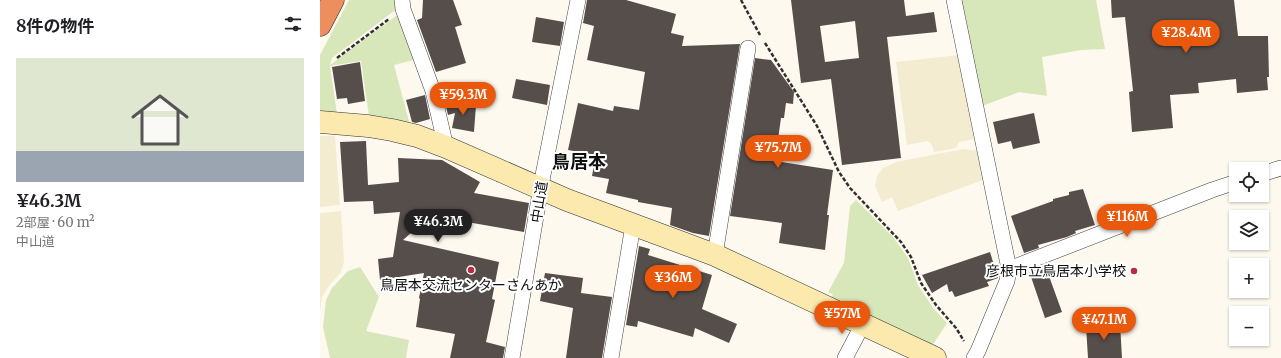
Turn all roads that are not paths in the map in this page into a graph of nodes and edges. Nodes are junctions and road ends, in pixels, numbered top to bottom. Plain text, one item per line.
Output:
1 (334, 0) edge
2 (578, 0) edge
3 (954, 0) edge
4 (402, 4) edge
5 (320, 26) edge
6 (748, 48) dead end
7 (320, 122) edge
8 (446, 147) junction
9 (1281, 168) edge
10 (1269, 172) edge
11 (1229, 184) edge
12 (541, 189) junction
13 (633, 225) junction
14 (715, 255) junction
15 (1008, 269) junction
16 (863, 324) junction
17 (512, 358) edge
18 (611, 358) edge
19 (845, 358) edge
20 (935, 358) edge
21 (974, 358) edge

1 - 5 highway
2 - 12 street, 中山道
3 - 15 street
4 - 8 street
6 - 14 street
7 - 8 street
8 - 12 street
9 - 10 street
11 - 15 street
12 - 13 street
12 - 17 street, 中山道
13 - 14 street
13 - 18 street
14 - 16 street
15 - 21 street
16 - 19 street
16 - 20 street

